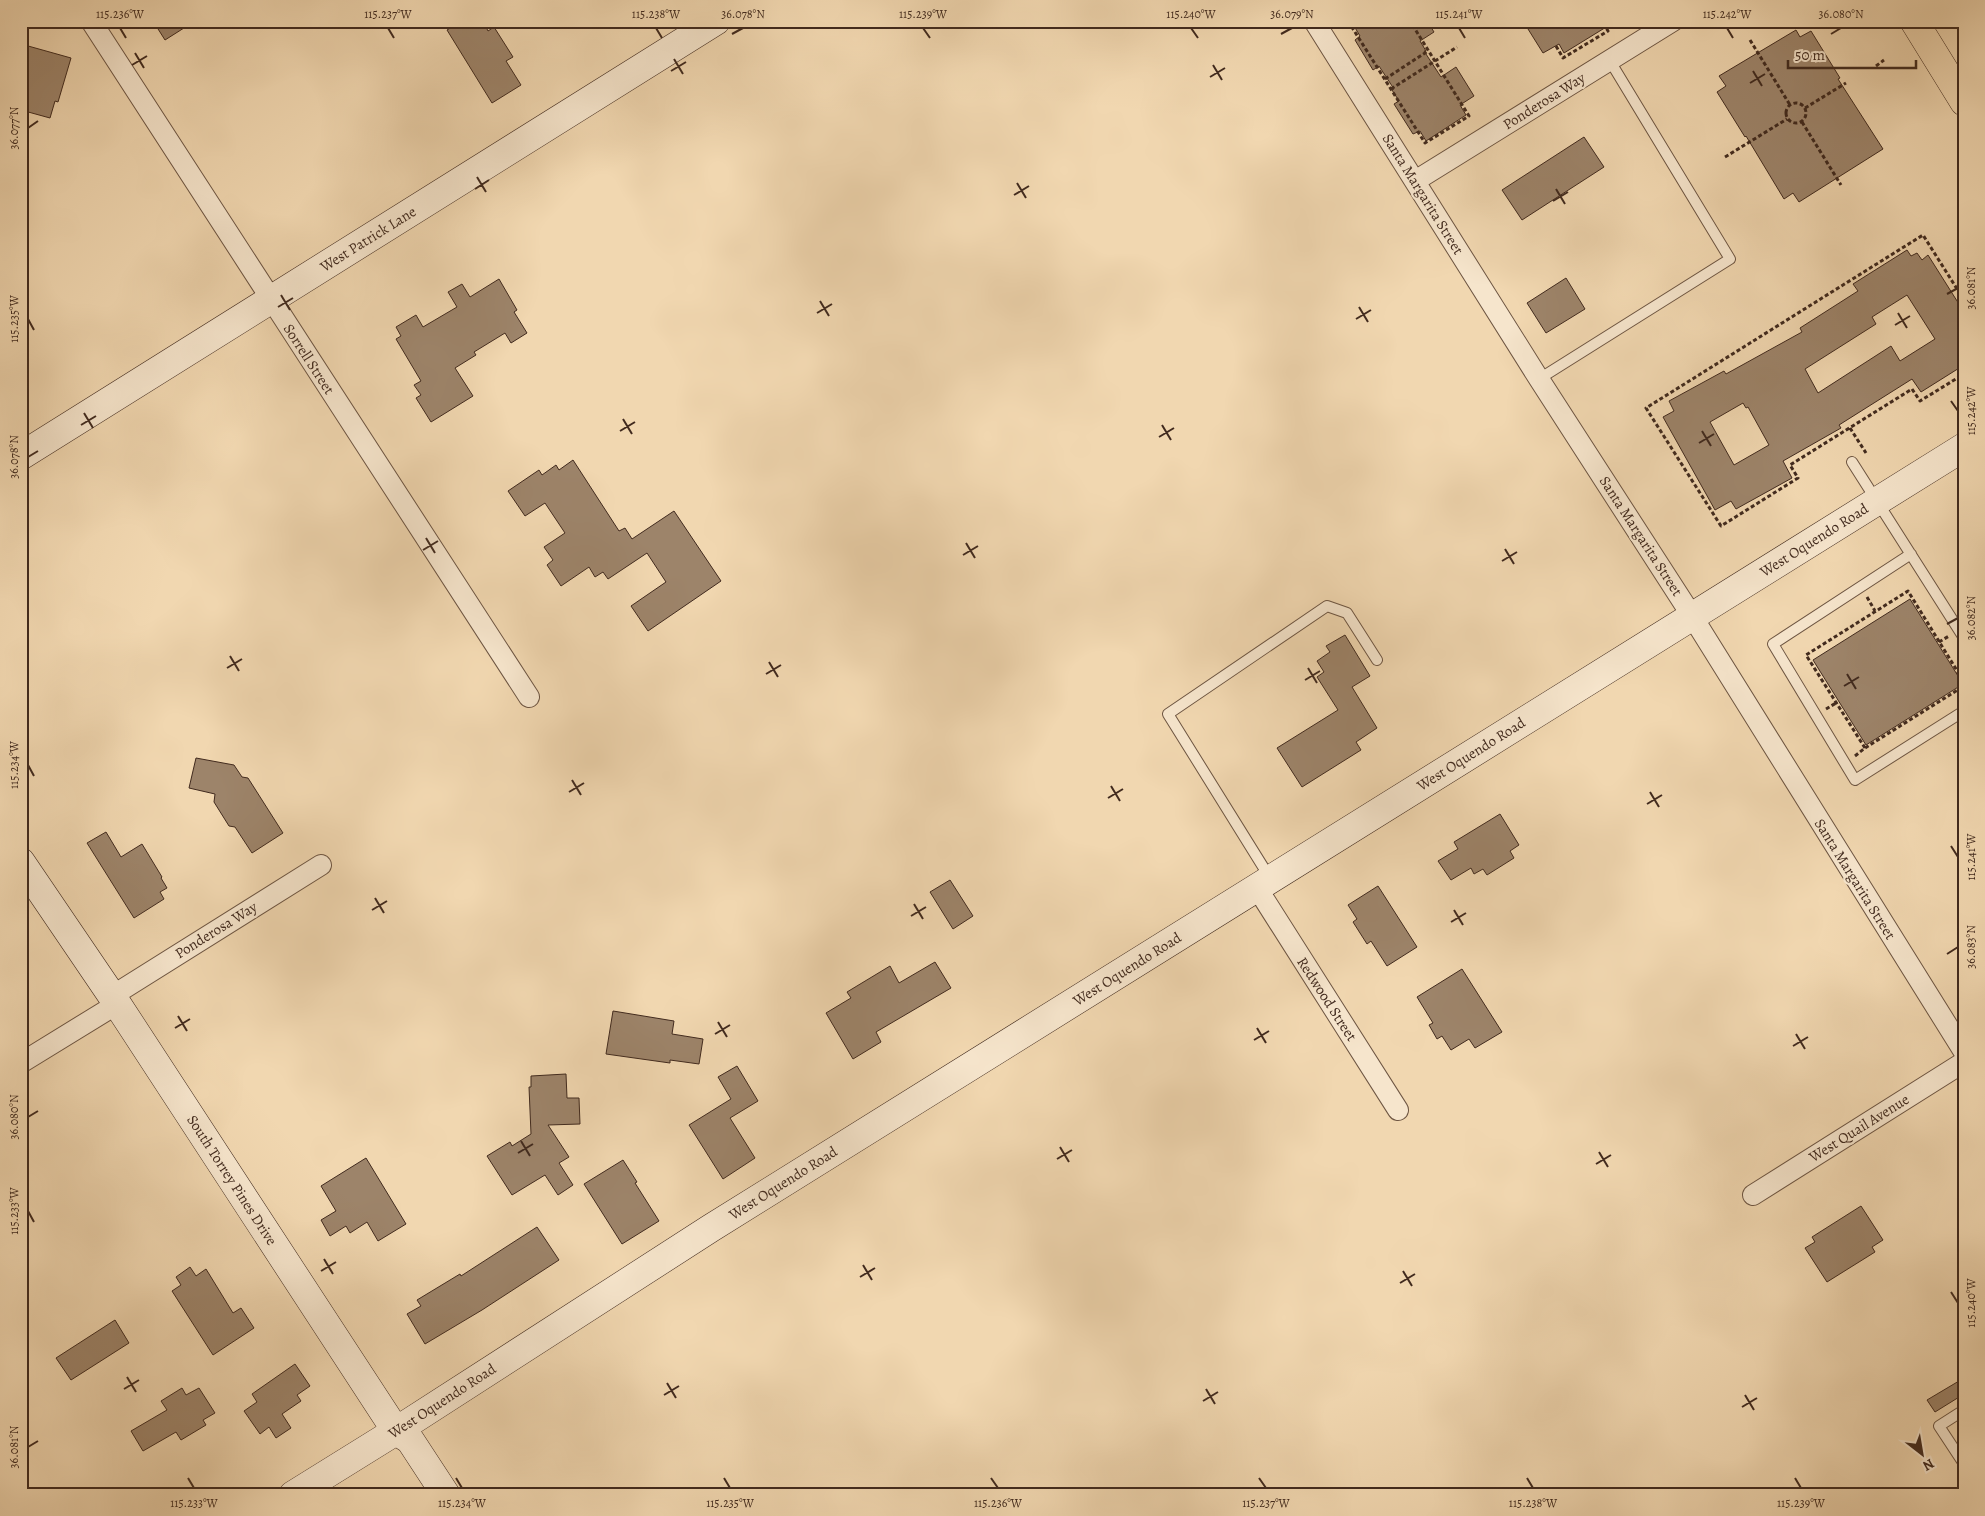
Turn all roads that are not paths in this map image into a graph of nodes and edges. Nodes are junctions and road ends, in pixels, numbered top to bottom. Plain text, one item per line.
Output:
1 (91, 21) edge
2 (1314, 21) edge
3 (1672, 21) edge
4 (1914, 21) edge
5 (707, 23) edge
6 (1610, 60) junction
7 (1964, 102) edge
8 (1415, 181) junction
9 (271, 300) junction
10 (1540, 379) junction
11 (1964, 447) edge
12 (21, 456) edge
13 (1852, 462) dead end
14 (1878, 500) junction
15 (1911, 554) junction
16 (1692, 616) junction
17 (1964, 638) edge
18 (1377, 660) dead end
19 (529, 697) dead end
20 (1964, 711) edge
21 (21, 862) edge
22 (321, 865) dead end
23 (1264, 883) junction
24 (114, 1000) junction
25 (1964, 1052) edge
26 (1964, 1062) edge
27 (21, 1063) edge
28 (1398, 1110) dead end
29 (1753, 1195) dead end
30 (1964, 1410) edge
31 (396, 1431) junction
32 (1964, 1464) edge
33 (293, 1495) edge
34 (446, 1495) edge

1 - 9 street, Sorrell Street
2 - 8 street, Santa Margarita Street
3 - 6 street, Ponderosa Way
4 - 7 main road
5 - 9 street, West Patrick Lane
6 - 8 street, Ponderosa Way
6 - 10 lane
8 - 10 street, Santa Margarita Street
9 - 12 street, West Patrick Lane
9 - 19 street, Sorrell Street
10 - 16 street, Santa Margarita Street
11 - 14 street, West Oquendo Road
13 - 14 lane
14 - 15 lane
14 - 16 street, West Oquendo Road
15 - 17 lane
15 - 20 lane
16 - 23 street, West Oquendo Road
16 - 25 street, Santa Margarita Street
18 - 23 lane
21 - 24 street, South Torrey Pines Drive
22 - 24 street, Ponderosa Way
23 - 28 street, Redwood Street
23 - 31 street, West Oquendo Road
24 - 27 street, Ponderosa Way
24 - 31 street, South Torrey Pines Drive
26 - 29 street, West Quail Avenue
30 - 32 lane
31 - 33 street, West Oquendo Road
31 - 34 street, South Torrey Pines Drive

